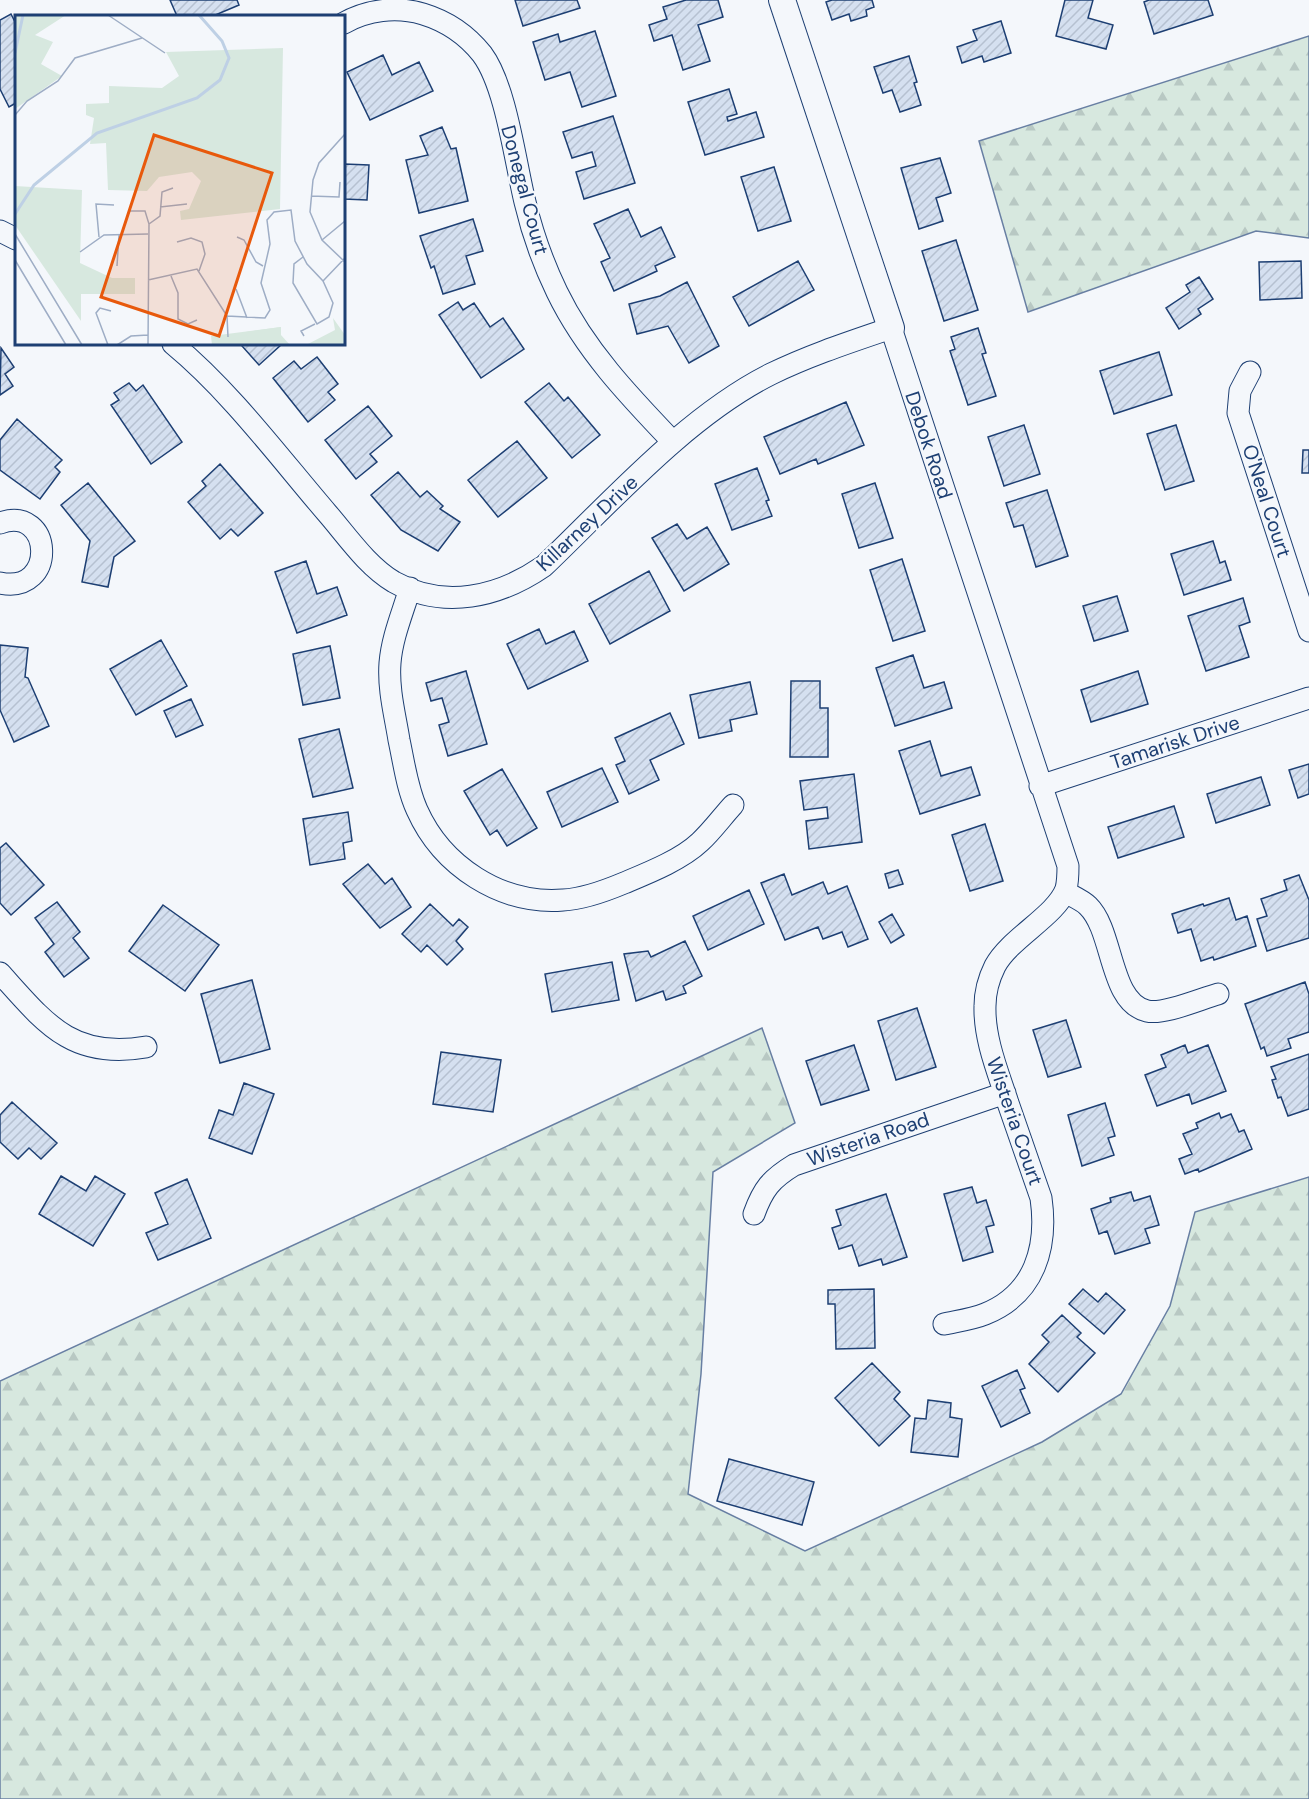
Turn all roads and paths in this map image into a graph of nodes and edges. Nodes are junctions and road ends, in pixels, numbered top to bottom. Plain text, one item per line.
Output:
1 (782, 0) edge
2 (345, 21) edge
3 (0, 231) edge
4 (15, 238) edge
5 (891, 328) junction
6 (174, 345) edge
7 (1250, 372) dead end
8 (673, 442) junction
9 (0, 523) edge
10 (0, 583) edge
11 (410, 588) junction
12 (1309, 631) edge
13 (1309, 698) edge
14 (1041, 786) junction
15 (733, 805) dead end
16 (1065, 891) junction
17 (0, 973) edge
18 (1218, 994) dead end
19 (146, 1047) dead end
20 (1005, 1093) junction
21 (753, 1214) dead end
22 (944, 1324) dead end

1 - 5 street, Debok Road
2 - 8 street, Donegal Court
3 - 4 street
5 - 8 street, Killarney Drive
5 - 14 street, Debok Road
6 - 11 street, Killarney Drive
7 - 12 street, O'Neal Court
8 - 11 street, Killarney Drive
9 - 10 street
11 - 15 street
13 - 14 street, Tamarisk Drive
14 - 16 street, Debok Road
16 - 18 street
16 - 20 street, Wisteria Court
17 - 19 street
20 - 21 street, Wisteria Road
20 - 22 street, Wisteria Court

